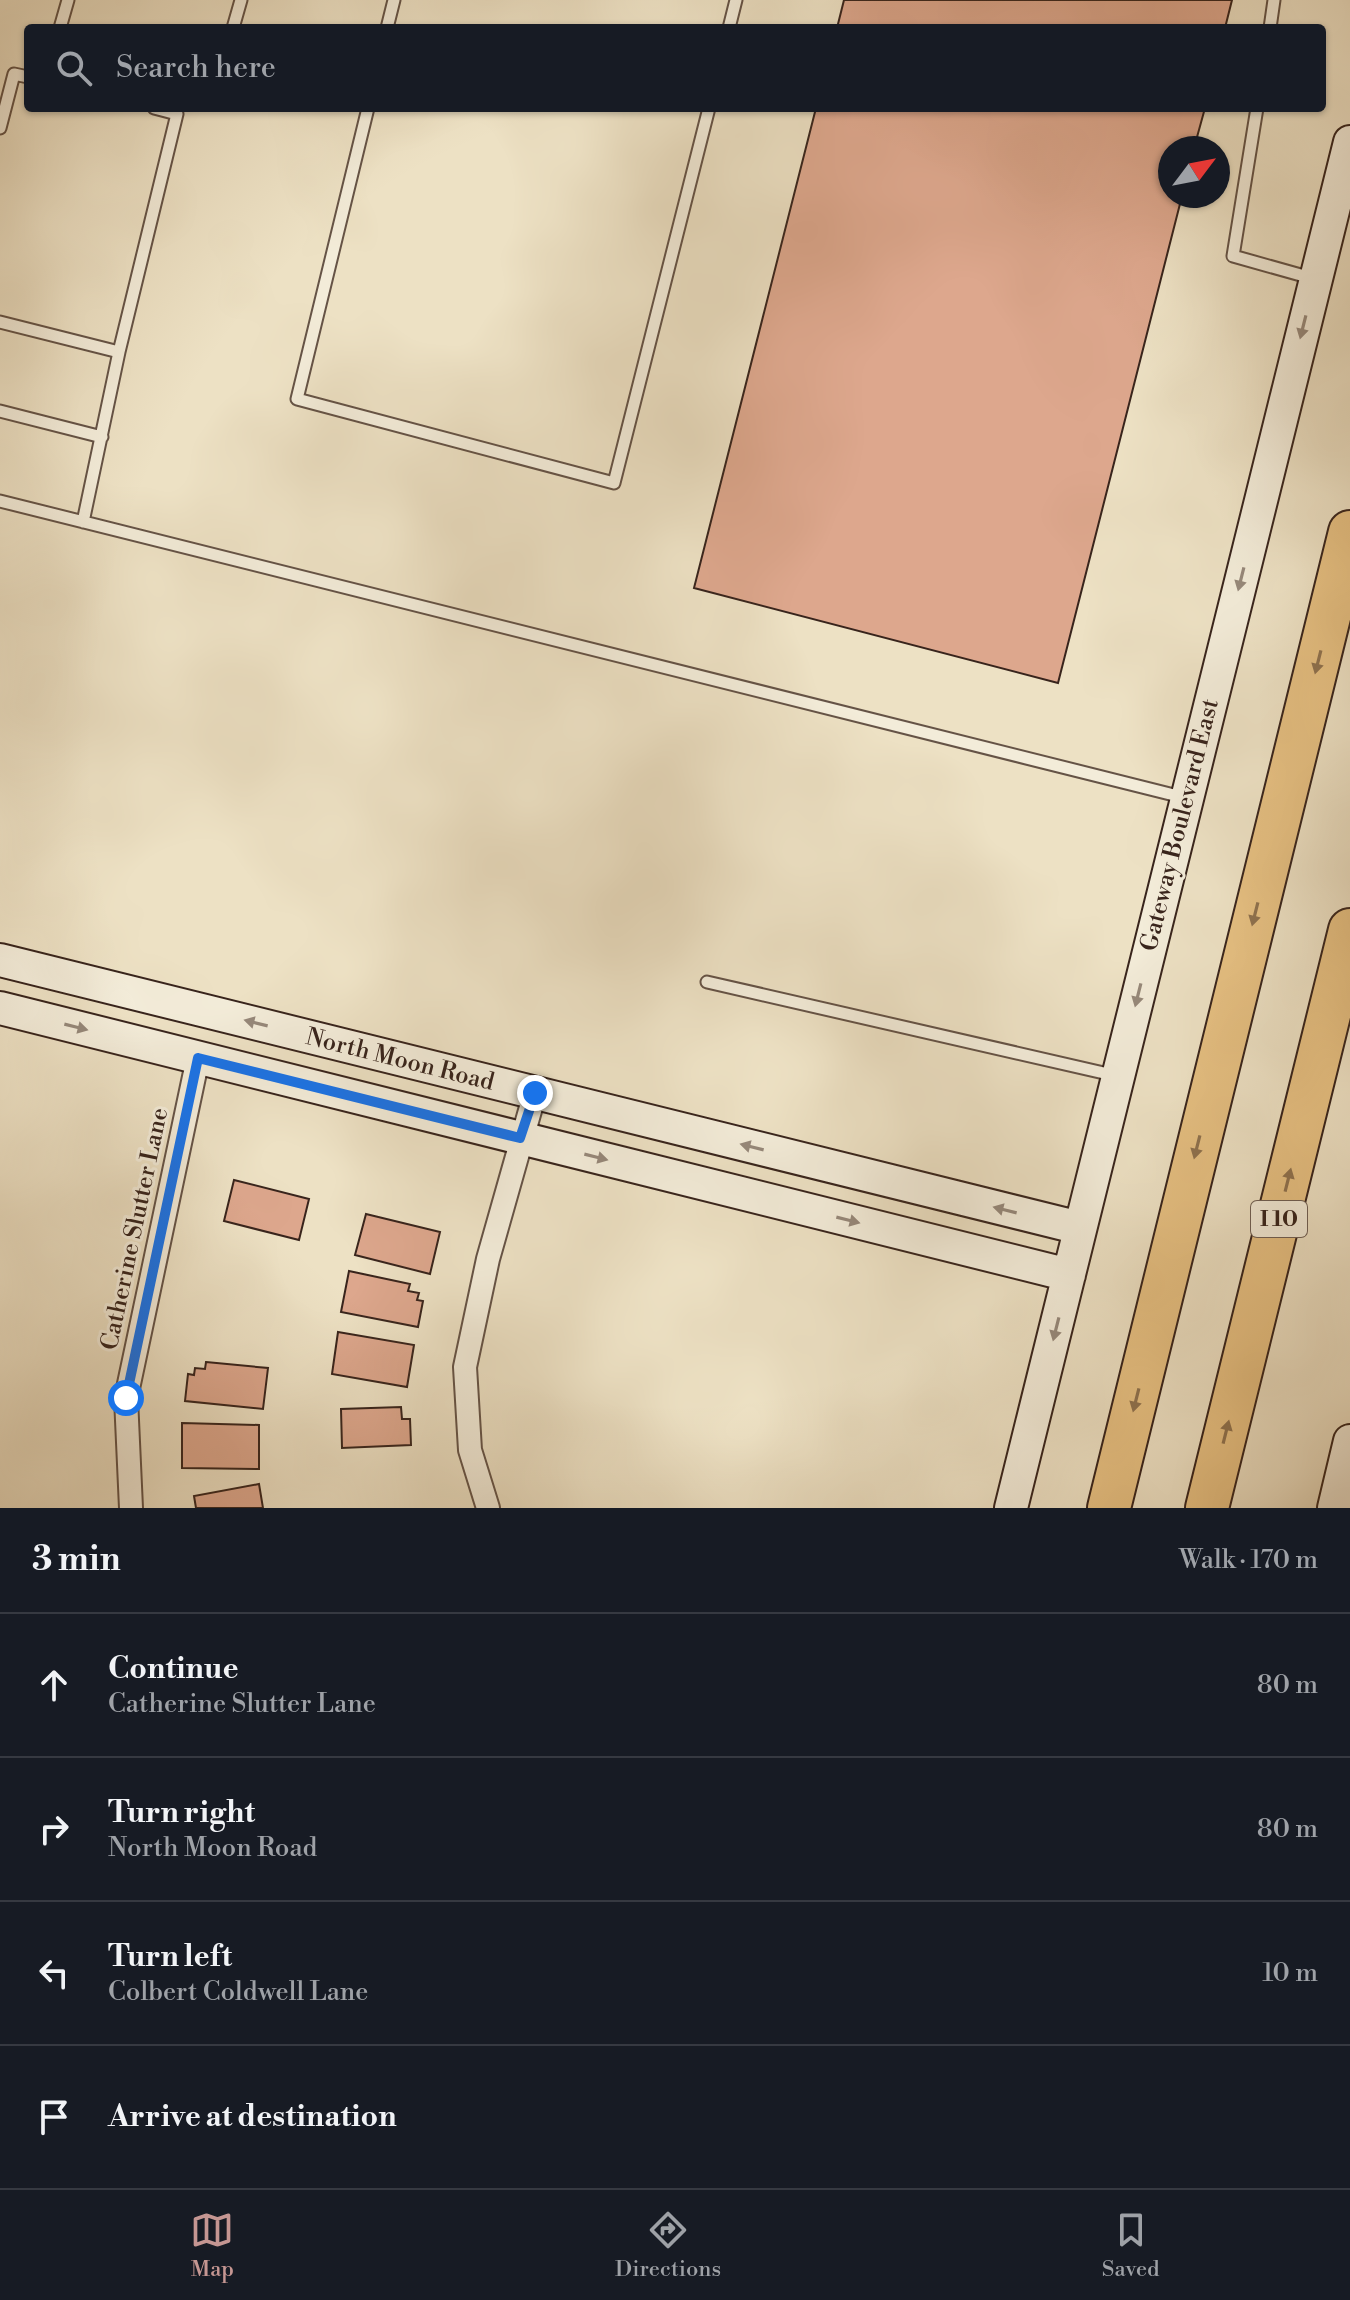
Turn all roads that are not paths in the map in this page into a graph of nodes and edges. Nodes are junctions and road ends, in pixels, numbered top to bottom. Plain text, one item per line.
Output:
1 (68, 0) edge
2 (241, 0) edge
3 (394, 0) edge
4 (736, 0) edge
5 (1274, 0) edge
6 (61, 24) edge
7 (234, 24) edge
8 (388, 24) edge
9 (730, 24) edge
10 (1271, 24) edge
11 (24, 76) edge
12 (169, 112) edge
13 (367, 112) edge
14 (708, 112) edge
15 (1256, 112) edge
16 (0, 128) edge
17 (1350, 142) edge
18 (1315, 279) junction
19 (0, 322) edge
20 (119, 352) junction
21 (0, 411) edge
22 (102, 437) junction
23 (0, 501) edge
24 (83, 522) junction
25 (1350, 532) edge
26 (1187, 798) junction
27 (1350, 930) edge
28 (0, 960) edge
29 (707, 982) dead end
30 (0, 1008) edge
31 (198, 1058) junction
32 (1118, 1076) junction
33 (535, 1093) junction
34 (520, 1138) junction
35 (1080, 1228) junction
36 (1069, 1275) junction
37 (1350, 1441) edge
38 (131, 1508) edge
39 (488, 1508) edge
40 (1011, 1508) edge
41 (1109, 1508) edge
42 (1207, 1508) edge
43 (1334, 1508) edge

1 - 6 lane
2 - 7 lane
3 - 8 lane
4 - 9 lane
5 - 10 lane
11 - 16 lane
12 - 20 lane
13 - 14 lane
15 - 18 lane
17 - 18 street, Gateway Boulevard East
18 -> 26 street, Gateway Boulevard East
19 - 20 lane
20 - 22 lane
21 - 22 lane
22 - 24 lane
23 - 24 lane
24 - 26 lane
25 -> 41 highway
26 -> 32 street, Gateway Boulevard East
42 -> 27 highway, I 10
33 -> 28 street, North Moon Road
29 - 32 lane
30 -> 31 street, North Moon Road
31 - 34 street, North Moon Road
31 - 38 street, Catherine Slutter Lane
32 - 35 street, Gateway Boulevard East
33 - 34 street
35 -> 33 street, North Moon Road
34 -> 36 street, North Moon Road
34 - 39 street
35 - 36 street, Gateway Boulevard East
36 -> 40 street, Gateway Boulevard East
37 - 43 street

